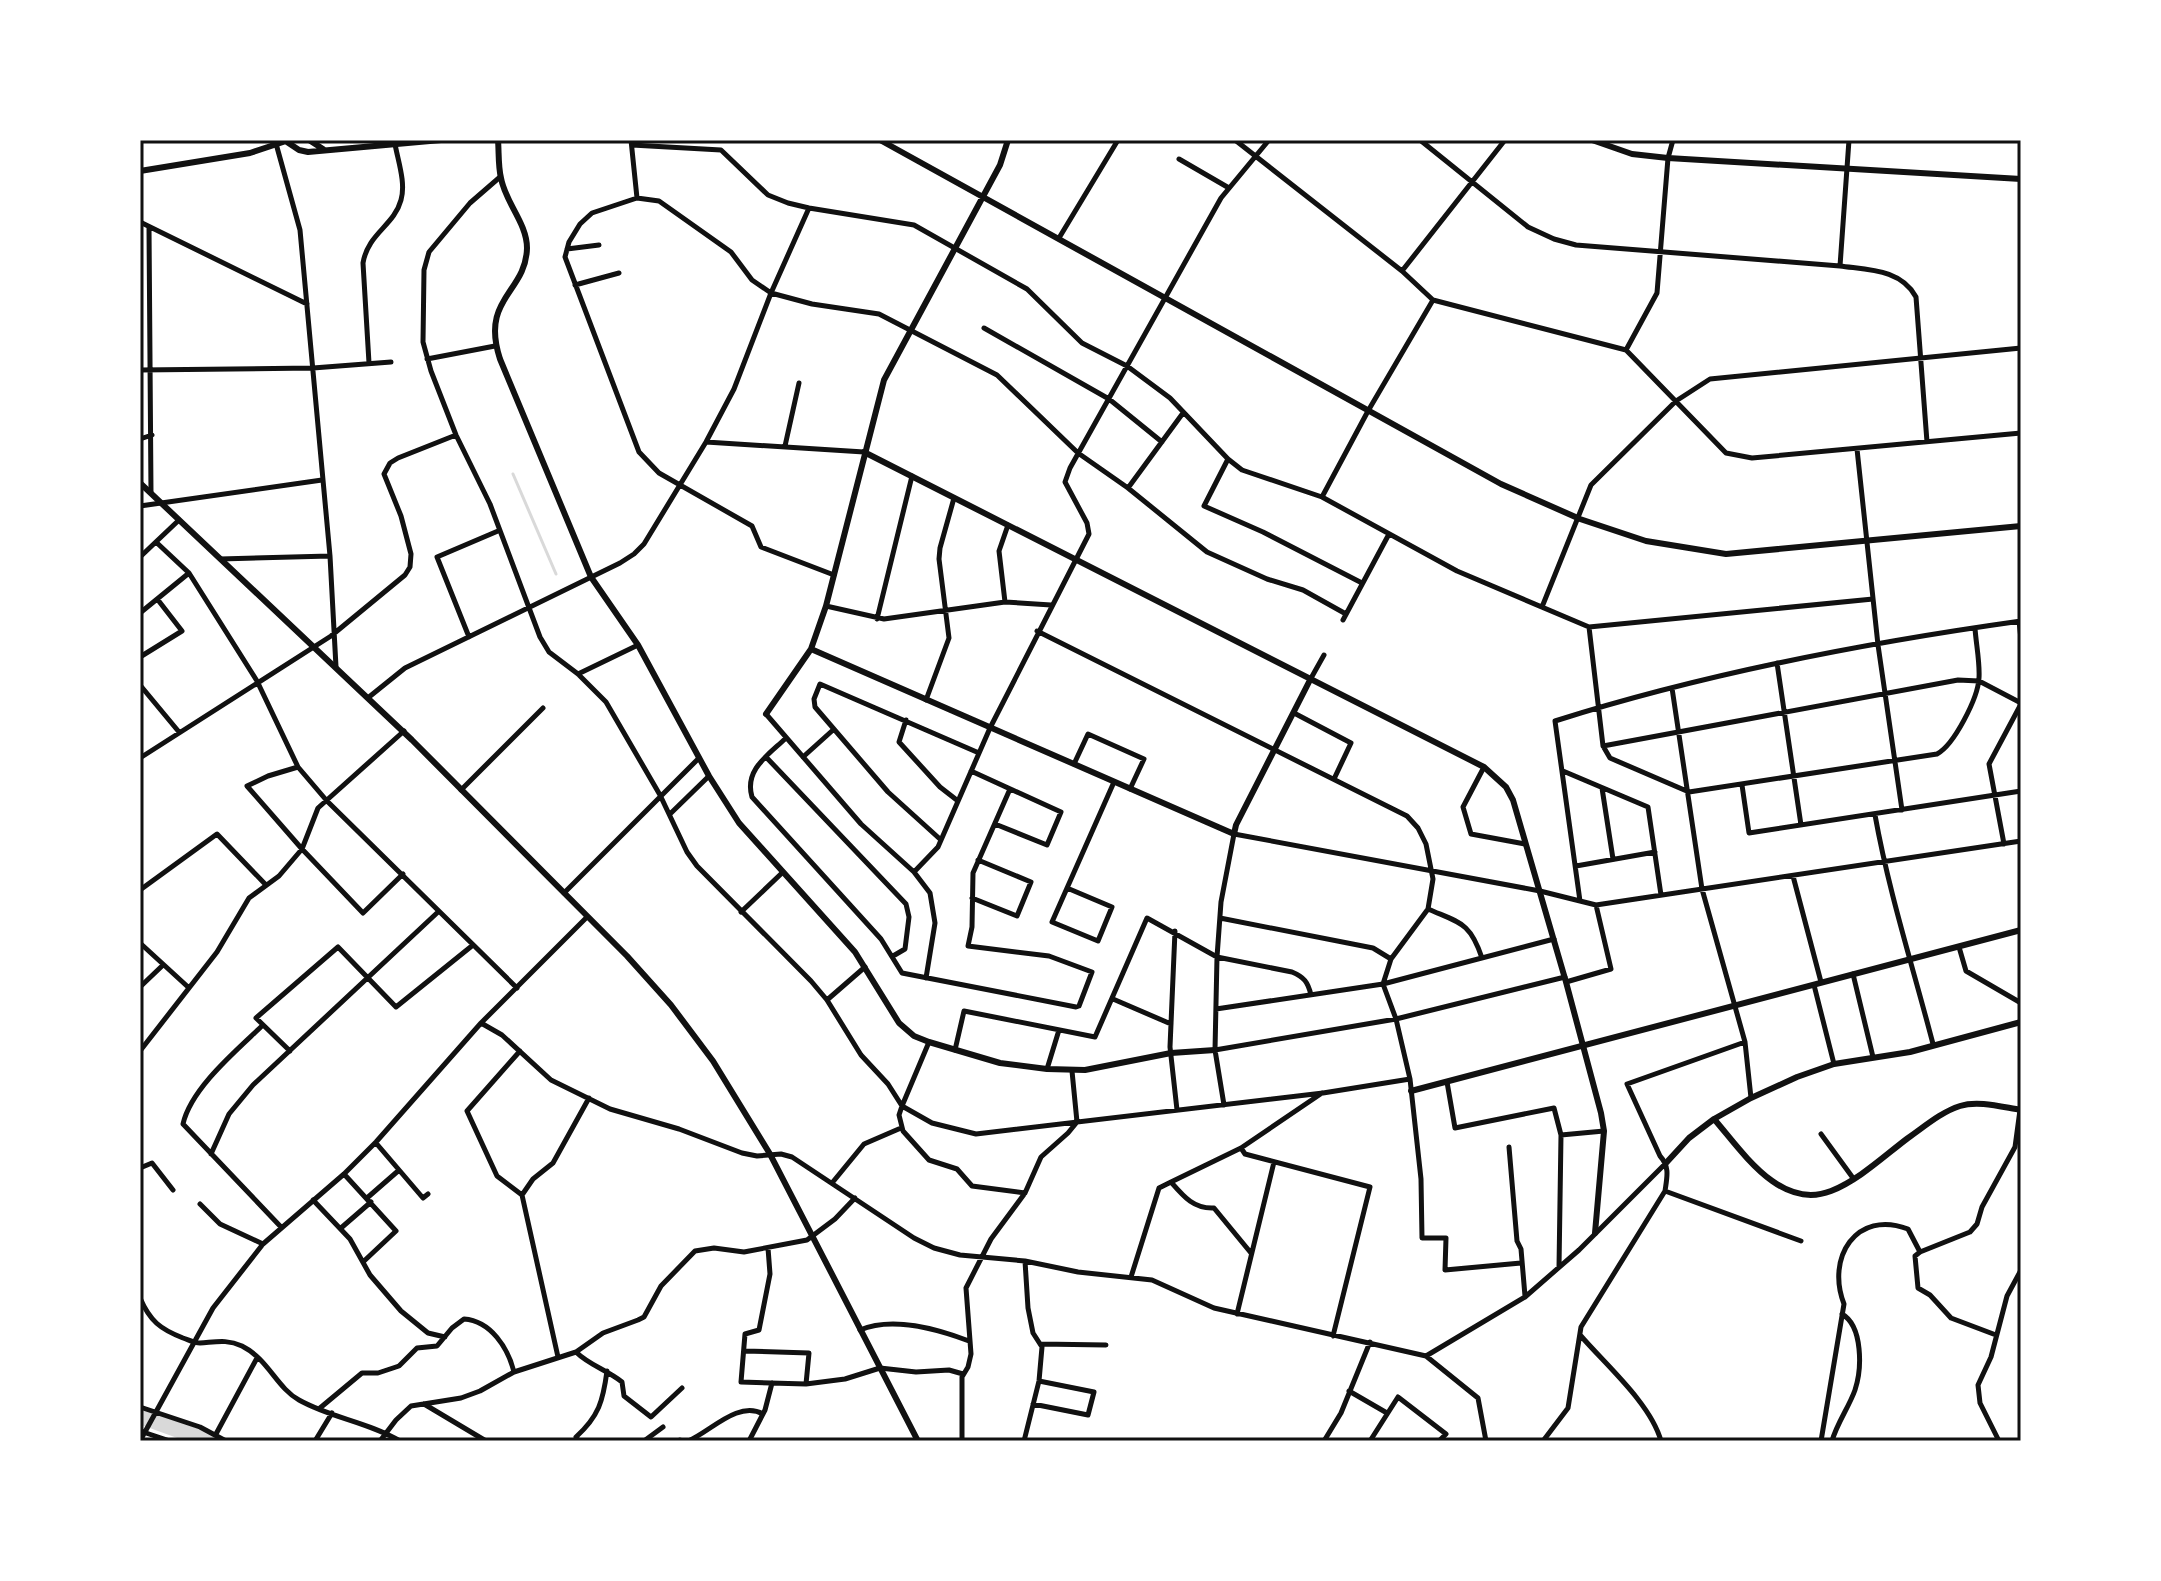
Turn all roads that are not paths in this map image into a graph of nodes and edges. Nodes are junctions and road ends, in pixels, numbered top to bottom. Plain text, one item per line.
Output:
1 (309, 140) edge
2 (441, 140) edge
3 (498, 140) edge
4 (880, 140) edge
5 (1008, 140) edge
6 (1118, 140) edge
7 (1235, 140) edge
8 (1269, 140) edge
9 (1420, 140) edge
10 (1505, 140) edge
11 (1592, 140) edge
12 (1673, 140) edge
13 (1849, 140) edge
14 (288, 141) edge
15 (631, 142) edge
16 (276, 143) edge
17 (395, 144) junction
18 (323, 149) junction
19 (1254, 157) junction
20 (1668, 158) junction
21 (1179, 159) dead end
22 (1847, 167) junction
23 (140, 171) edge
24 (500, 177) junction
25 (2021, 179) edge
26 (1471, 182) junction
27 (1229, 188) junction
28 (983, 196) junction
29 (637, 198) junction
30 (809, 208) junction
31 (140, 222) edge
32 (149, 227) junction
33 (1059, 238) junction
34 (599, 245) dead end
35 (956, 248) junction
36 (567, 249) junction
37 (1660, 251) junction
38 (1840, 266) junction
39 (1402, 271) junction
40 (619, 273) dead end
41 (575, 285) junction
42 (771, 293) junction
43 (1164, 298) junction
44 (1433, 300) junction
45 (307, 304) junction
46 (984, 328) dead end
47 (910, 330) junction
48 (495, 346) junction
49 (2021, 348) edge
50 (1626, 350) junction
51 (1921, 358) junction
52 (427, 359) junction
53 (391, 362) dead end
54 (369, 363) junction
55 (1127, 366) junction
56 (313, 368) junction
57 (140, 370) edge
58 (151, 370) junction
59 (799, 383) dead end
60 (1109, 399) junction
61 (1676, 401) junction
62 (1368, 411) junction
63 (1183, 413) junction
64 (2021, 433) edge
65 (152, 435) junction
66 (456, 435) junction
67 (140, 439) edge
68 (706, 442) junction
69 (1162, 442) junction
70 (1927, 442) junction
71 (785, 446) junction
72 (1857, 449) junction
73 (864, 452) junction
74 (1078, 453) junction
75 (1228, 459) junction
76 (912, 476) junction
77 (322, 480) junction
78 (140, 483) edge
79 (679, 485) junction
80 (1128, 488) junction
81 (151, 493) junction
82 (1322, 497) junction
83 (954, 498) junction
84 (159, 502) junction
85 (140, 506) edge
86 (180, 519) junction
87 (1580, 519) junction
88 (1008, 525) junction
89 (2021, 526) edge
90 (498, 531) junction
91 (1389, 534) junction
92 (156, 542) junction
93 (1867, 542) junction
94 (330, 556) junction
95 (140, 557) edge
96 (220, 559) junction
97 (1075, 559) junction
98 (189, 573) junction
99 (834, 575) junction
100 (591, 577) junction
101 (1362, 583) junction
102 (1873, 599) junction
103 (158, 600) junction
104 (1005, 602) junction
105 (1051, 605) junction
106 (527, 606) junction
107 (826, 606) junction
108 (1542, 607) junction
109 (946, 612) junction
110 (140, 613) edge
111 (877, 619) junction
112 (2020, 621) edge
113 (1589, 627) junction
114 (1975, 628) junction
115 (336, 631) junction
116 (1037, 631) junction
117 (469, 637) junction
118 (2021, 639) edge
119 (638, 645) junction
120 (1878, 645) junction
121 (315, 646) junction
122 (811, 649) junction
123 (1324, 655) dead end
124 (140, 657) edge
125 (1777, 663) junction
126 (336, 667) junction
127 (578, 674) junction
128 (1310, 680) junction
129 (257, 681) junction
130 (1979, 681) junction
131 (140, 685) edge
132 (1672, 688) junction
133 (1884, 693) junction
134 (369, 697) junction
135 (926, 700) junction
136 (2021, 704) edge
137 (1598, 707) junction
138 (543, 708) dead end
139 (1785, 711) junction
140 (1294, 713) junction
141 (766, 714) joint
142 (906, 720) junction
143 (990, 728) junction
144 (833, 730) junction
145 (404, 731) junction
146 (1679, 731) junction
147 (179, 732) junction
148 (785, 739) junction
149 (1603, 746) junction
150 (1275, 750) junction
151 (979, 753) junction
152 (766, 757) junction
153 (803, 757) junction
154 (140, 758) edge
155 (699, 758) junction
156 (1895, 760) junction
157 (1074, 765) junction
158 (298, 767) junction
159 (1484, 767) junction
160 (971, 771) junction
161 (1562, 771) junction
162 (709, 776) junction
163 (1794, 776) junction
164 (1334, 779) junction
165 (1114, 782) junction
166 (1742, 785) junction
167 (1602, 788) junction
168 (1010, 789) junction
169 (1130, 789) junction
170 (461, 790) junction
171 (2021, 791) edge
172 (1689, 792) junction
173 (660, 795) junction
174 (1995, 795) junction
175 (327, 801) junction
176 (958, 801) junction
177 (1902, 810) junction
178 (669, 814) junction
179 (1875, 815) junction
180 (995, 824) junction
181 (1801, 825) junction
182 (1234, 834) junction
183 (941, 840) junction
184 (2021, 841) edge
185 (1525, 844) junction
186 (2004, 844) junction
187 (302, 849) junction
188 (1655, 852) junction
189 (1613, 859) junction
190 (978, 860) junction
191 (1883, 862) junction
192 (1576, 866) junction
193 (783, 872) junction
194 (914, 872) junction
195 (1433, 872) junction
196 (403, 874) junction
197 (1793, 876) junction
198 (266, 885) junction
199 (1067, 888) junction
200 (1702, 889) junction
201 (140, 890) edge
202 (1540, 891) junction
203 (564, 893) junction
204 (1661, 895) junction
205 (971, 898) junction
206 (1580, 901) junction
207 (1596, 905) junction
208 (1428, 909) junction
209 (438, 912) junction
210 (741, 912) junction
211 (587, 917) junction
212 (1220, 918) junction
213 (2021, 930) edge
214 (1175, 931) junction
215 (1554, 939) junction
216 (140, 943) edge
217 (473, 945) junction
218 (1959, 947) junction
219 (893, 956) junction
220 (1217, 957) junction
221 (1482, 958) junction
222 (1391, 959) junction
223 (1911, 959) junction
224 (162, 966) junction
225 (865, 967) junction
226 (1853, 974) junction
227 (926, 978) junction
228 (368, 979) junction
229 (1566, 980) junction
230 (1383, 984) junction
231 (1817, 984) junction
232 (140, 987) edge
233 (188, 987) junction
234 (517, 988) junction
235 (1311, 995) junction
236 (1113, 999) junction
237 (827, 1000) junction
238 (2021, 1003) edge
239 (1735, 1006) junction
240 (1216, 1009) junction
241 (1396, 1019) junction
242 (2021, 1022) edge
243 (481, 1023) junction
244 (263, 1024) junction
245 (1171, 1024) junction
246 (1059, 1030) junction
247 (929, 1042) junction
248 (1745, 1042) junction
249 (1933, 1044) junction
250 (1583, 1046) junction
251 (955, 1050) junction
252 (1215, 1050) junction
253 (140, 1051) edge
254 (290, 1051) junction
255 (520, 1051) junction
256 (1171, 1053) junction
257 (1873, 1057) junction
258 (1834, 1064) junction
259 (1047, 1069) junction
260 (1072, 1071) junction
261 (1410, 1079) junction
262 (1447, 1082) junction
263 (1411, 1091) junction
264 (1323, 1093) junction
265 (589, 1098) junction
266 (1751, 1098) junction
267 (1224, 1105) junction
268 (902, 1106) junction
269 (1177, 1110) junction
270 (2021, 1110) edge
271 (1714, 1119) junction
272 (1077, 1122) junction
273 (902, 1128) junction
274 (1604, 1131) junction
275 (1821, 1134) dead end
276 (1561, 1135) junction
277 (376, 1142) junction
278 (1509, 1147) dead end
279 (1241, 1148) junction
280 (211, 1154) junction
281 (770, 1154) junction
282 (1274, 1162) junction
283 (1666, 1163) junction
284 (140, 1168) edge
285 (398, 1171) junction
286 (344, 1174) junction
287 (1853, 1178) junction
288 (1171, 1182) junction
289 (832, 1183) junction
290 (173, 1190) dead end
291 (1665, 1191) junction
292 (1025, 1193) junction
293 (428, 1194) dead end
294 (522, 1195) junction
295 (855, 1198) junction
296 (313, 1200) junction
297 (369, 1200) junction
298 (200, 1204) dead end
299 (281, 1227) junction
300 (341, 1228) junction
301 (1595, 1233) junction
302 (812, 1237) junction
303 (1801, 1241) dead end
304 (263, 1244) junction
305 (768, 1248) junction
306 (1920, 1252) junction
307 (1251, 1253) junction
308 (980, 1257) junction
309 (1025, 1261) junction
310 (363, 1262) junction
311 (1521, 1263) junction
312 (1559, 1268) junction
313 (2021, 1270) edge
314 (1131, 1277) junction
315 (1525, 1297) junction
316 (140, 1298) edge
317 (1237, 1314) junction
318 (1842, 1314) junction
319 (860, 1330) junction
320 (1580, 1335) junction
321 (1996, 1335) junction
322 (1333, 1336) junction
323 (445, 1337) junction
324 (969, 1341) junction
325 (193, 1342) junction
326 (1370, 1342) junction
327 (1040, 1344) junction
328 (1106, 1345) dead end
329 (744, 1351) junction
330 (576, 1352) junction
331 (1426, 1356) junction
332 (558, 1357) junction
333 (257, 1358) junction
334 (880, 1368) junction
335 (607, 1370) junction
336 (514, 1372) junction
337 (963, 1374) junction
338 (1039, 1381) junction
339 (772, 1383) junction
340 (806, 1384) junction
341 (682, 1388) dead end
342 (1349, 1391) junction
343 (423, 1404) junction
344 (1033, 1404) junction
345 (140, 1407) edge
346 (319, 1409) junction
347 (155, 1413) junction
348 (332, 1413) junction
349 (1387, 1413) junction
350 (763, 1414) junction
351 (663, 1427) dead end
352 (145, 1431) edge
353 (386, 1432) junction
354 (216, 1434) junction
355 (140, 1441) edge
356 (170, 1441) edge
357 (226, 1441) edge
358 (315, 1441) edge
359 (380, 1441) edge
360 (400, 1441) edge
361 (486, 1441) edge
362 (579, 1441) edge
363 (644, 1441) edge
364 (683, 1441) edge
365 (749, 1441) edge
366 (918, 1441) edge
367 (962, 1441) edge
368 (1024, 1441) edge
369 (1324, 1441) edge
370 (1370, 1441) edge
371 (1439, 1441) edge
372 (1486, 1441) edge
373 (1543, 1441) edge
374 (1661, 1441) edge
375 (1821, 1441) edge
376 (1832, 1441) edge
377 (1999, 1441) edge

1 - 18 street
2 - 17 street
3 - 24 street
4 - 28 street
5 - 28 street
6 - 33 street
7 - 19 street
8 - 19 street
9 - 26 street
10 - 26 street
11 - 20 street
12 - 20 street
13 - 22 street
14 - 16 street
14 - 18 street
15 - 29 street
15 - 30 street
16 - 23 street
16 - 45 street
17 - 18 street
17 - 54 street
19 - 27 street
19 - 39 street
20 - 22 street
20 - 37 street
21 - 27 street
22 - 25 street
22 - 38 street
24 - 48 street
24 - 52 street
26 - 37 street
26 - 39 street
27 - 43 street
28 - 33 street
28 - 35 street
29 - 36 street
29 - 42 street
30 - 35 street
30 - 42 street
31 - 32 street
32 - 45 street
32 - 58 street
33 - 43 street
34 - 36 street
35 - 47 street
35 - 55 street
36 - 41 street
37 - 38 street
37 - 50 street
38 - 51 street
39 - 44 street
40 - 41 street
41 - 79 street
42 - 47 street
42 - 68 street
43 - 55 street
43 - 62 street
44 - 50 street
44 - 62 street
45 - 56 street
46 - 60 street
47 - 73 street
47 - 74 street
48 - 52 street
48 - 100 street
49 - 51 street
50 - 61 street
51 - 61 street
51 - 70 street
52 - 66 street
53 - 54 street
54 - 56 street
55 - 60 street
55 - 63 street
56 - 58 street
56 - 77 street
57 - 58 street
58 - 65 street
59 - 71 street
60 - 69 street
60 - 74 street
61 - 72 street
61 - 87 street
62 - 82 street
62 - 87 street
63 - 69 street
63 - 75 street
64 - 70 street
65 - 67 street
65 - 81 street
66 - 90 street
66 - 115 street
68 - 71 street
68 - 79 street
69 - 80 street
70 - 72 street
71 - 73 street
72 - 93 street
73 - 76 street
73 - 99 street
74 - 80 street
74 - 97 street
75 - 82 street
75 - 101 street
76 - 83 street
76 - 111 street
77 - 84 street
77 - 94 street
78 - 81 street
79 - 99 street
79 - 100 street
80 - 101 street
81 - 84 street
82 - 91 street
83 - 88 street
83 - 109 street
84 - 85 street
84 - 86 street
86 - 92 street
86 - 96 street
87 - 93 street
87 - 108 street
88 - 97 street
88 - 104 street
89 - 93 street
90 - 106 street
90 - 117 street
91 - 101 street
91 - 108 street
92 - 95 street
92 - 98 street
93 - 102 street
94 - 96 street
94 - 115 street
96 - 121 street
97 - 105 street
97 - 128 street
98 - 103 street
98 - 129 street
99 - 107 street
100 - 106 street
100 - 119 street
102 - 113 street
102 - 120 street
103 - 110 street
103 - 124 street
104 - 105 street
104 - 109 street
105 - 116 street
106 - 117 street
106 - 127 street
107 - 111 street
107 - 122 street
108 - 113 street
109 - 111 street
109 - 135 street
112 - 114 street
112 - 118 street
113 - 137 street
114 - 120 street
114 - 130 street
115 - 121 street
115 - 126 street
116 - 143 street
116 - 150 street
117 - 134 street
119 - 127 street
119 - 155 street
120 - 125 street
120 - 133 street
121 - 126 street
121 - 129 street
122 - 135 street
122 - 141 street
123 - 128 street
125 - 132 street
125 - 139 street
126 - 134 street
127 - 173 street
128 - 140 street
128 - 159 street
129 - 147 street
129 - 158 street
130 - 133 street
130 - 136 street
130 - 156 street
131 - 147 street
132 - 137 street
132 - 146 street
133 - 139 street
133 - 156 street
134 - 145 street
135 - 143 street
136 - 174 street
137 - 149 street
137 - 161 street
138 - 170 street
139 - 146 street
139 - 163 street
140 - 150 street
140 - 164 street
141 - 148 street
142 - 144 street
142 - 151 street
142 - 176 street
143 - 151 street
143 - 157 street
144 - 153 street
144 - 183 street
145 - 170 street
145 - 175 street
146 - 149 street
146 - 172 street
147 - 154 street
148 - 152 street
148 - 153 street
149 - 172 street
150 - 164 street
150 - 182 street
151 - 160 street
152 - 219 street
152 - 219 street
153 - 194 street
155 - 162 street
155 - 173 street
156 - 163 street
156 - 177 street
157 - 165 street
157 - 169 street
158 - 175 street
158 - 187 street
159 - 185 street
159 - 185 street
160 - 168 street
160 - 176 street
161 - 167 street
161 - 192 street
162 - 178 street
162 - 193 street
163 - 166 street
163 - 181 street
164 - 195 street
165 - 169 street
165 - 199 street
166 - 172 street
166 - 181 street
167 - 188 street
167 - 189 street
168 - 180 street
168 - 180 street
169 - 182 street
170 - 203 street
171 - 174 street
172 - 200 street
173 - 178 street
173 - 203 street
174 - 177 street
174 - 186 street
175 - 187 street
175 - 196 street
176 - 183 street
177 - 179 street
178 - 210 street
179 - 181 street
179 - 191 street
180 - 190 street
182 - 195 street
182 - 212 street
183 - 194 street
184 - 186 street
185 - 202 street
186 - 191 street
187 - 196 street
187 - 198 street
188 - 189 street
188 - 204 street
189 - 192 street
190 - 205 street
190 - 205 street
191 - 197 street
191 - 223 street
192 - 206 street
193 - 210 street
193 - 225 street
194 - 227 street
195 - 202 street
195 - 208 street
196 - 209 street
197 - 200 street
197 - 231 street
198 - 201 street
198 - 233 street
199 - 199 street
200 - 204 street
200 - 239 street
202 - 206 street
202 - 215 street
203 - 211 street
204 - 207 street
205 - 227 street
206 - 207 street
207 - 229 street
208 - 221 street
208 - 222 street
209 - 217 street
209 - 228 street
210 - 237 street
211 - 234 street
211 - 281 street
212 - 220 street
212 - 222 street
213 - 218 street
214 - 220 street
214 - 236 street
214 - 245 street
215 - 221 street
215 - 229 street
216 - 224 street
217 - 228 street
217 - 234 street
218 - 223 street
218 - 238 street
219 - 227 street
220 - 235 street
220 - 240 street
221 - 230 street
222 - 230 street
223 - 226 street
223 - 249 street
224 - 232 street
224 - 233 street
225 - 237 street
225 - 247 street
226 - 231 street
226 - 257 street
228 - 244 street
228 - 254 street
229 - 241 street
229 - 250 street
230 - 235 street
230 - 241 street
231 - 239 street
231 - 258 street
233 - 253 street
234 - 243 street
235 - 240 street
236 - 245 street
236 - 246 street
237 - 268 street
239 - 248 street
239 - 250 street
240 - 252 street
241 - 252 street
241 - 261 street
242 - 249 street
243 - 255 street
243 - 277 street
244 - 254 street
244 - 280 street
245 - 256 street
246 - 251 street
246 - 259 street
247 - 251 street
247 - 268 street
248 - 266 street
248 - 283 street
249 - 257 street
250 - 262 street
250 - 274 street
251 - 259 street
252 - 256 street
252 - 267 street
254 - 280 street
255 - 265 street
255 - 294 street
256 - 260 street
256 - 269 street
257 - 258 street
258 - 266 street
259 - 260 street
260 - 272 street
261 - 263 street
261 - 264 street
262 - 263 street
262 - 276 street
263 - 311 street
264 - 267 street
264 - 279 street
265 - 281 street
265 - 294 street
266 - 271 street
267 - 269 street
268 - 272 street
268 - 273 street
269 - 272 street
270 - 287 street
270 - 306 street
271 - 283 street
271 - 287 street
272 - 292 street
273 - 289 street
273 - 292 street
274 - 276 street
274 - 301 street
275 - 287 street
276 - 312 street
277 - 285 street
277 - 286 street
278 - 311 street
279 - 282 street
279 - 288 street
280 - 299 street
281 - 289 street
281 - 302 street
282 - 307 street
282 - 322 street
283 - 291 street
283 - 301 street
284 - 290 street
285 - 293 street
285 - 297 street
286 - 296 street
286 - 297 street
288 - 307 street
288 - 314 street
289 - 295 street
291 - 303 street
291 - 320 street
292 - 308 street
294 - 332 street
295 - 302 street
295 - 308 street
296 - 299 street
296 - 300 street
297 - 300 street
297 - 310 street
298 - 304 street
299 - 304 street
300 - 310 street
301 - 312 street
302 - 305 street
302 - 319 street
304 - 325 street
305 - 329 street
305 - 330 street
306 - 318 street
306 - 321 street
307 - 317 street
308 - 309 street
308 - 324 street
309 - 314 street
309 - 327 street
310 - 323 street
311 - 315 street
312 - 315 street
313 - 321 street
314 - 317 street
315 - 331 street
316 - 325 street
317 - 322 street
318 - 375 street
318 - 376 street
319 - 324 street
319 - 334 street
320 - 373 street
320 - 374 street
321 - 377 street
322 - 326 street
323 - 336 street
323 - 346 street
324 - 337 street
325 - 333 street
325 - 347 street
326 - 331 street
326 - 342 street
327 - 328 street
327 - 338 street
329 - 339 street
329 - 340 street
330 - 332 street
330 - 335 street
331 - 372 street
332 - 336 street
333 - 346 street
333 - 354 street
334 - 337 street
334 - 340 street
334 - 366 street
335 - 341 street
335 - 362 street
336 - 343 street
337 - 367 street
338 - 344 street
338 - 344 street
339 - 340 street
339 - 350 street
342 - 349 street
342 - 369 street
343 - 353 street
343 - 361 street
344 - 368 street
345 - 347 street
346 - 348 street
347 - 352 street
347 - 354 street
348 - 353 street
348 - 358 street
349 - 370 street
349 - 371 street
350 - 364 street
350 - 365 street
351 - 363 street
352 - 355 street
352 - 356 street
353 - 359 street
353 - 360 street
354 - 357 street

